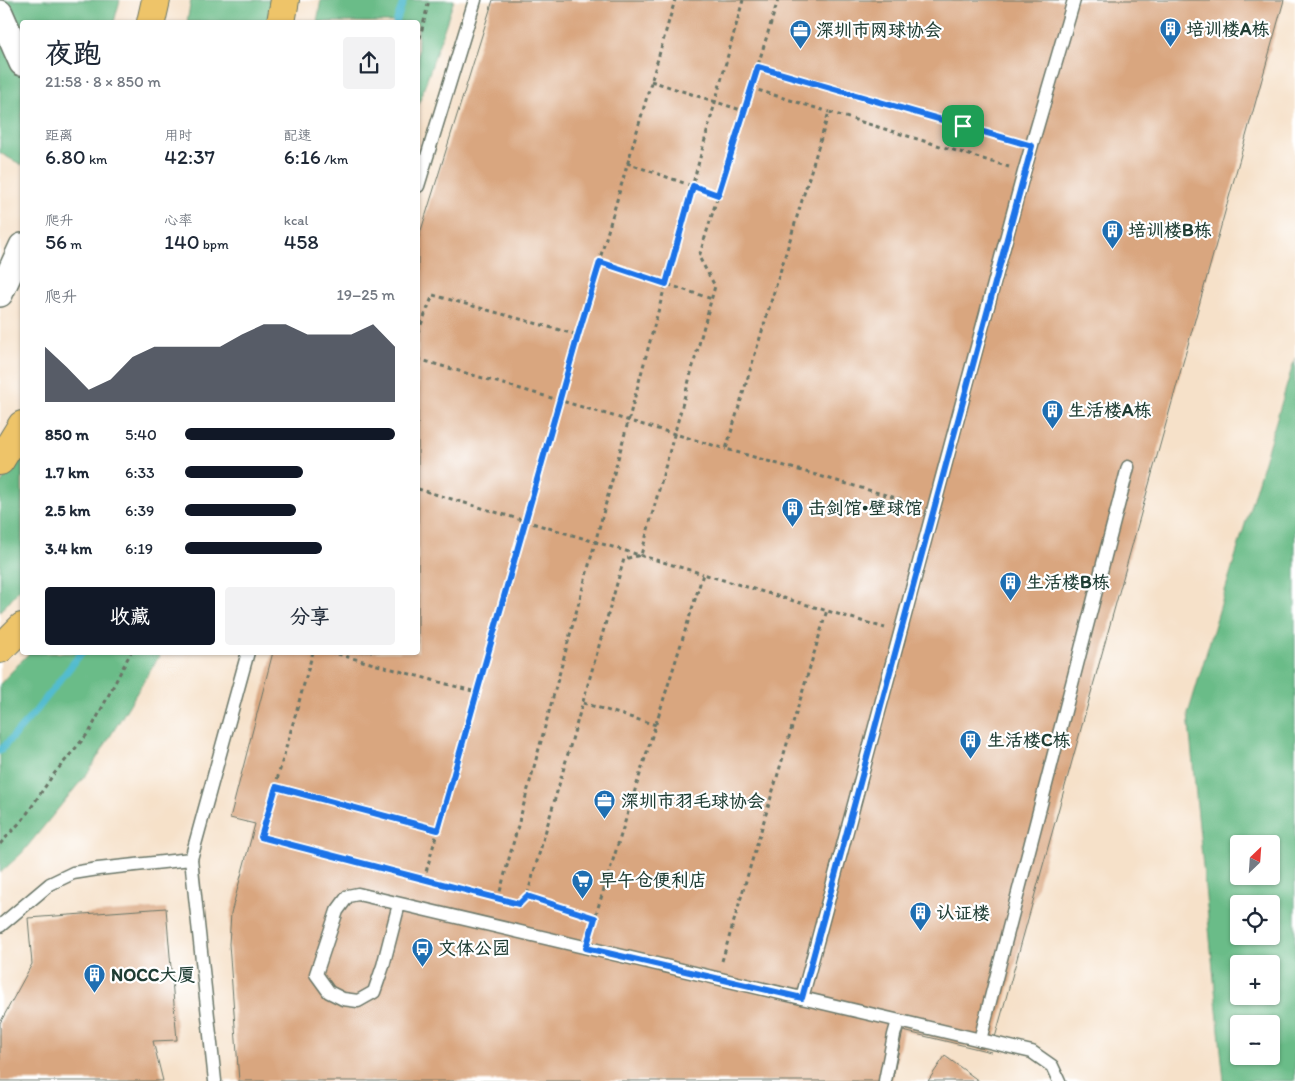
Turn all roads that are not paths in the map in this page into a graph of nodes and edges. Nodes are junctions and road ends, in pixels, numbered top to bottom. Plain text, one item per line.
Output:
1 (151, 0) edge
2 (156, 0) edge
3 (285, 0) edge
4 (475, 0) edge
5 (1074, 0) edge
6 (0, 13) edge
7 (144, 20) edge
8 (151, 20) edge
9 (281, 20) edge
10 (20, 58) edge
11 (420, 179) edge
12 (20, 250) edge
13 (20, 282) edge
14 (0, 294) edge
15 (0, 313) edge
16 (20, 428) edge
17 (0, 461) edge
18 (1128, 467) dead end
19 (20, 629) edge
20 (0, 649) edge
21 (247, 655) edge
22 (191, 859) junction
23 (399, 904) junction
24 (0, 926) edge
25 (802, 998) junction
26 (898, 1021) junction
27 (980, 1040) junction
28 (215, 1081) edge
29 (885, 1081) edge
30 (1059, 1081) edge

1 - 7 street
2 - 8 highway
3 - 9 highway
4 - 11 lane
5 - 25 lane
6 - 10 street
12 - 14 street
13 - 15 street
16 - 17 highway
18 - 27 lane
19 - 20 highway
21 - 22 lane
22 - 24 lane
22 - 28 lane
23 - 23 lane
23 - 25 lane
25 - 26 lane
26 - 27 lane
26 - 29 lane
27 - 30 lane

